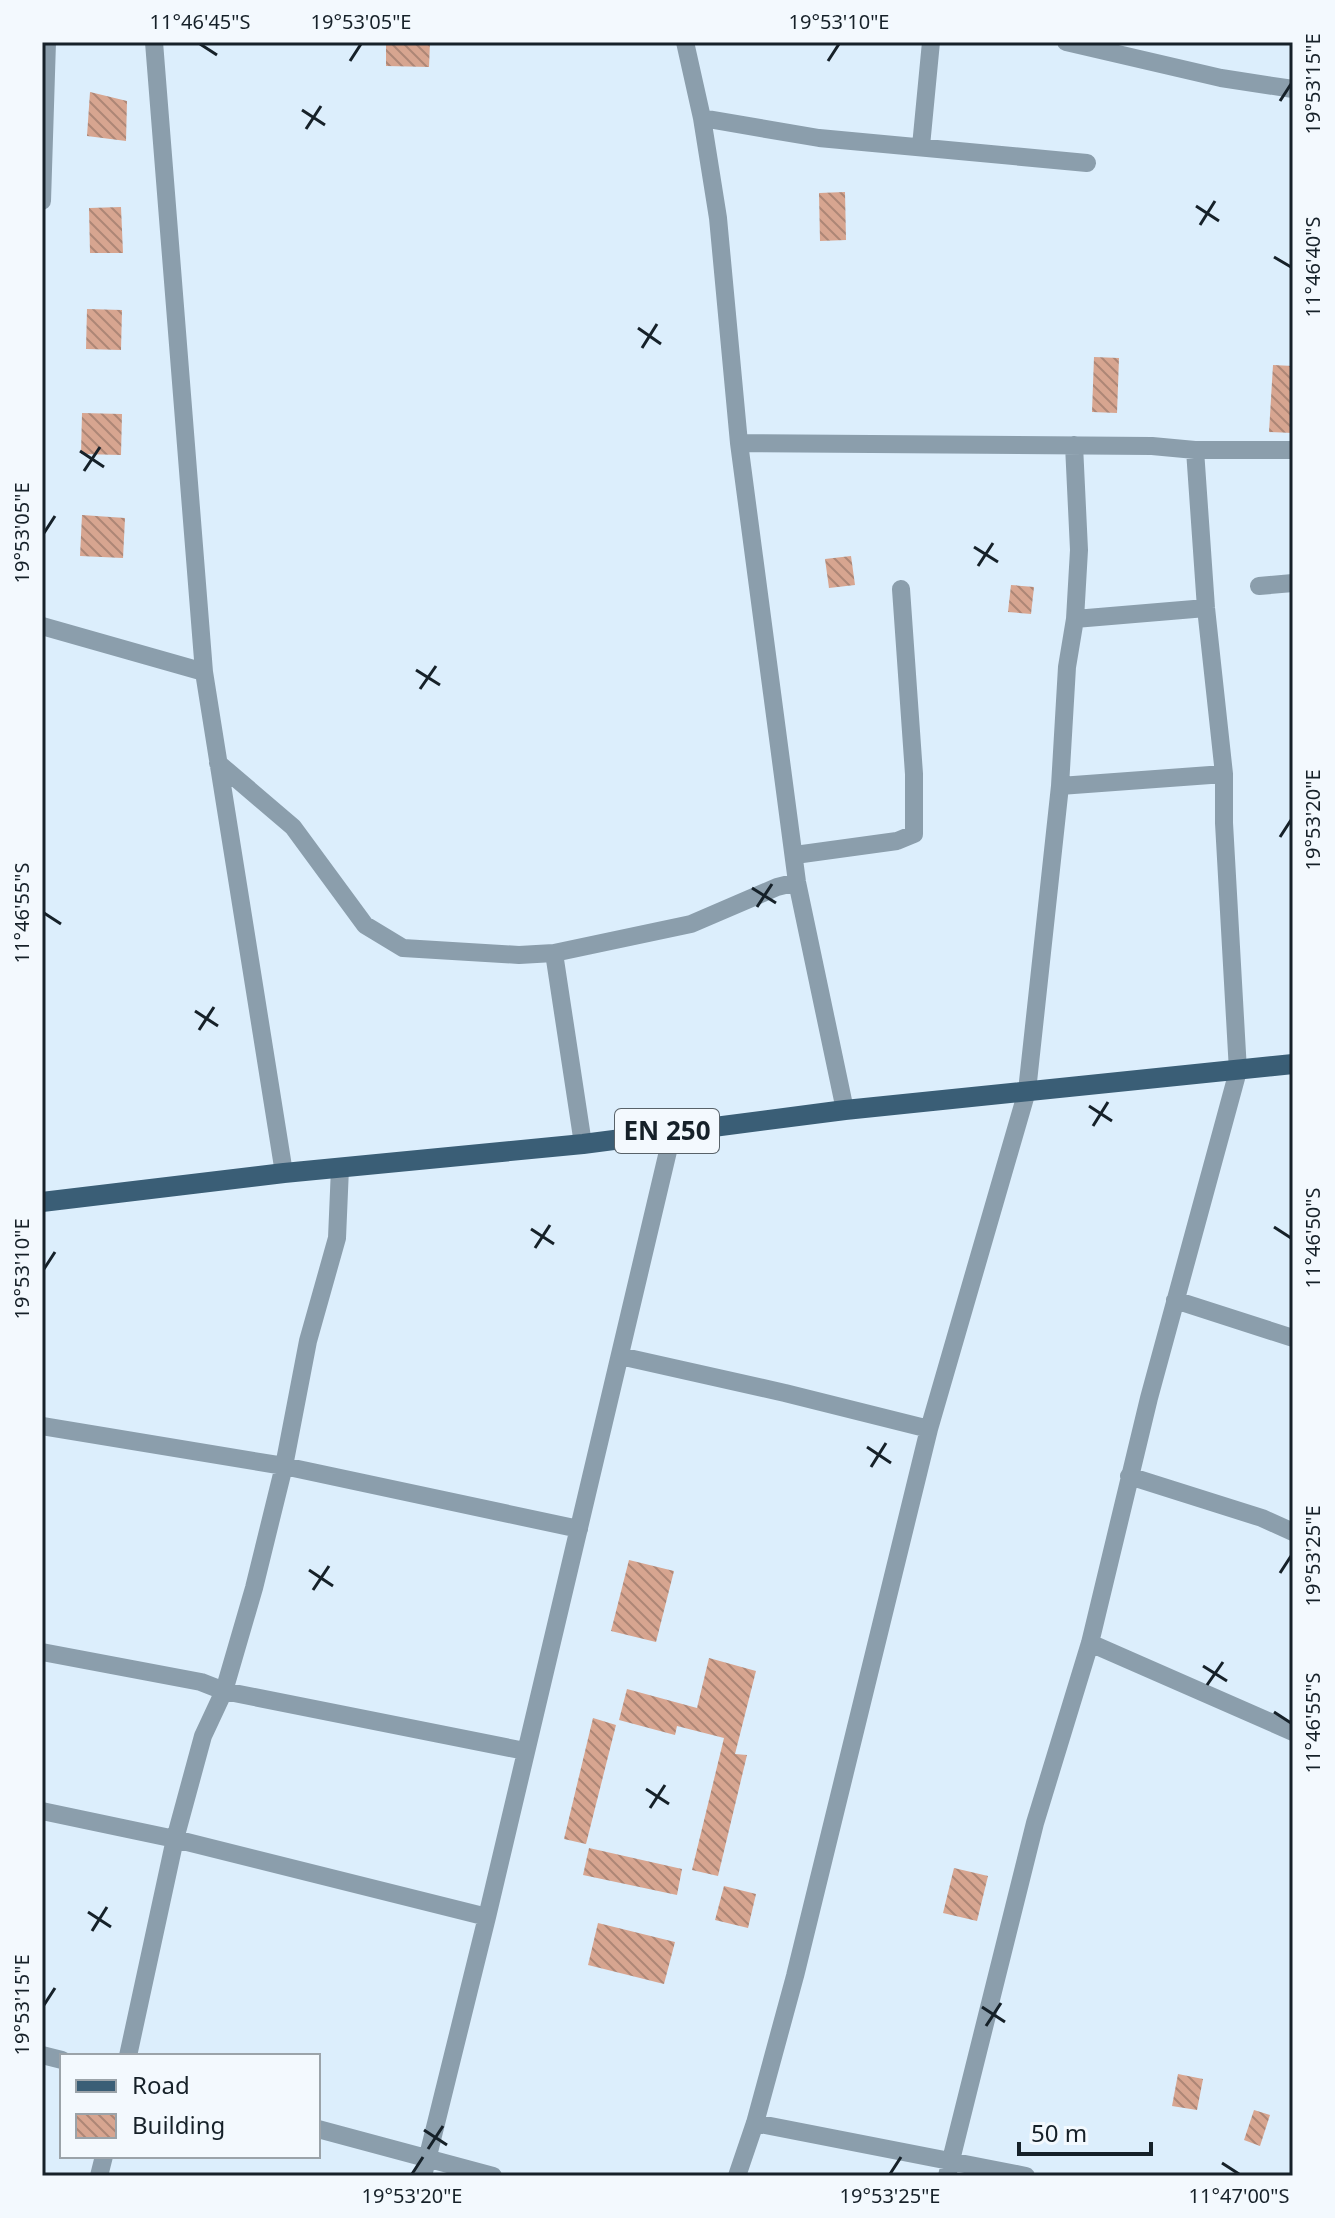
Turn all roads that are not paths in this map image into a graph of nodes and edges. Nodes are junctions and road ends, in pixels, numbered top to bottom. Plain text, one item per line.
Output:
1 (47, 42) edge
2 (154, 42) edge
3 (685, 42) edge
4 (931, 42) edge
5 (1066, 42) edge
6 (1293, 89) edge
7 (702, 118) junction
8 (921, 146) junction
9 (1087, 163) dead end
10 (42, 201) edge
11 (739, 443) junction
12 (1074, 445) junction
13 (1195, 450) junction
14 (1293, 450) edge
15 (1293, 583) edge
16 (1259, 586) dead end
17 (901, 589) dead end
18 (1206, 608) junction
19 (1075, 619) junction
20 (42, 626) edge
21 (204, 672) junction
22 (218, 763) junction
23 (1224, 774) junction
24 (1060, 786) junction
25 (795, 855) junction
26 (797, 882) junction
27 (554, 953) junction
28 (1293, 1064) edge
29 (1238, 1071) junction
30 (1027, 1091) junction
31 (845, 1110) junction
32 (673, 1130) junction
33 (583, 1144) junction
34 (340, 1168) junction
35 (284, 1173) junction
36 (42, 1202) edge
37 (1175, 1300) junction
38 (1293, 1338) edge
39 (620, 1356) junction
40 (42, 1426) edge
41 (929, 1429) junction
42 (284, 1466) junction
43 (1129, 1476) junction
44 (579, 1529) junction
45 (1293, 1532) edge
46 (1090, 1643) junction
47 (42, 1652) edge
48 (224, 1691) junction
49 (1293, 1732) edge
50 (525, 1751) junction
51 (42, 1811) edge
52 (175, 1839) junction
53 (487, 1917) junction
54 (128, 2054) edge
55 (755, 2123) junction
56 (320, 2130) edge
57 (426, 2157) junction
58 (949, 2169) edge
59 (423, 2176) edge
60 (493, 2176) edge
61 (737, 2176) edge
62 (1026, 2176) edge

1 - 10 street
2 - 21 street
3 - 7 street
4 - 8 street
5 - 6 street
7 - 8 street
7 - 11 street
8 - 9 street
11 - 12 street
11 - 25 street
12 - 13 street
12 - 19 street
13 - 14 street
13 - 18 street
15 - 16 street
17 - 25 street
18 - 19 street
18 - 23 street
19 - 24 street
20 - 21 street
21 - 22 street
22 - 27 street
22 - 35 street
23 - 24 street
23 - 29 street
24 - 30 street
25 - 26 street
26 - 27 street
26 - 31 street
27 - 33 street
28 - 29 main road, EN 250
29 - 30 main road, EN 250
29 - 37 street
30 - 31 main road, EN 250
30 - 41 street
31 - 32 main road, EN 250
32 - 33 main road, EN 250
32 - 39 street
33 - 34 main road, EN 250
34 - 35 main road, EN 250
34 - 42 street
35 - 36 main road, EN 250
37 - 38 street
37 - 43 street
39 - 41 street
39 - 44 street
40 - 42 street
41 - 55 street
42 - 44 street
42 - 48 street
43 - 45 street
43 - 46 street
44 - 50 street
46 - 49 street
46 - 58 street
47 - 48 street
48 - 50 street
48 - 52 street
50 - 53 street
51 - 52 street
52 - 53 street
52 - 54 street
53 - 57 street
55 - 58 street
55 - 61 street
56 - 57 street
57 - 59 street
57 - 60 street
58 - 62 street

